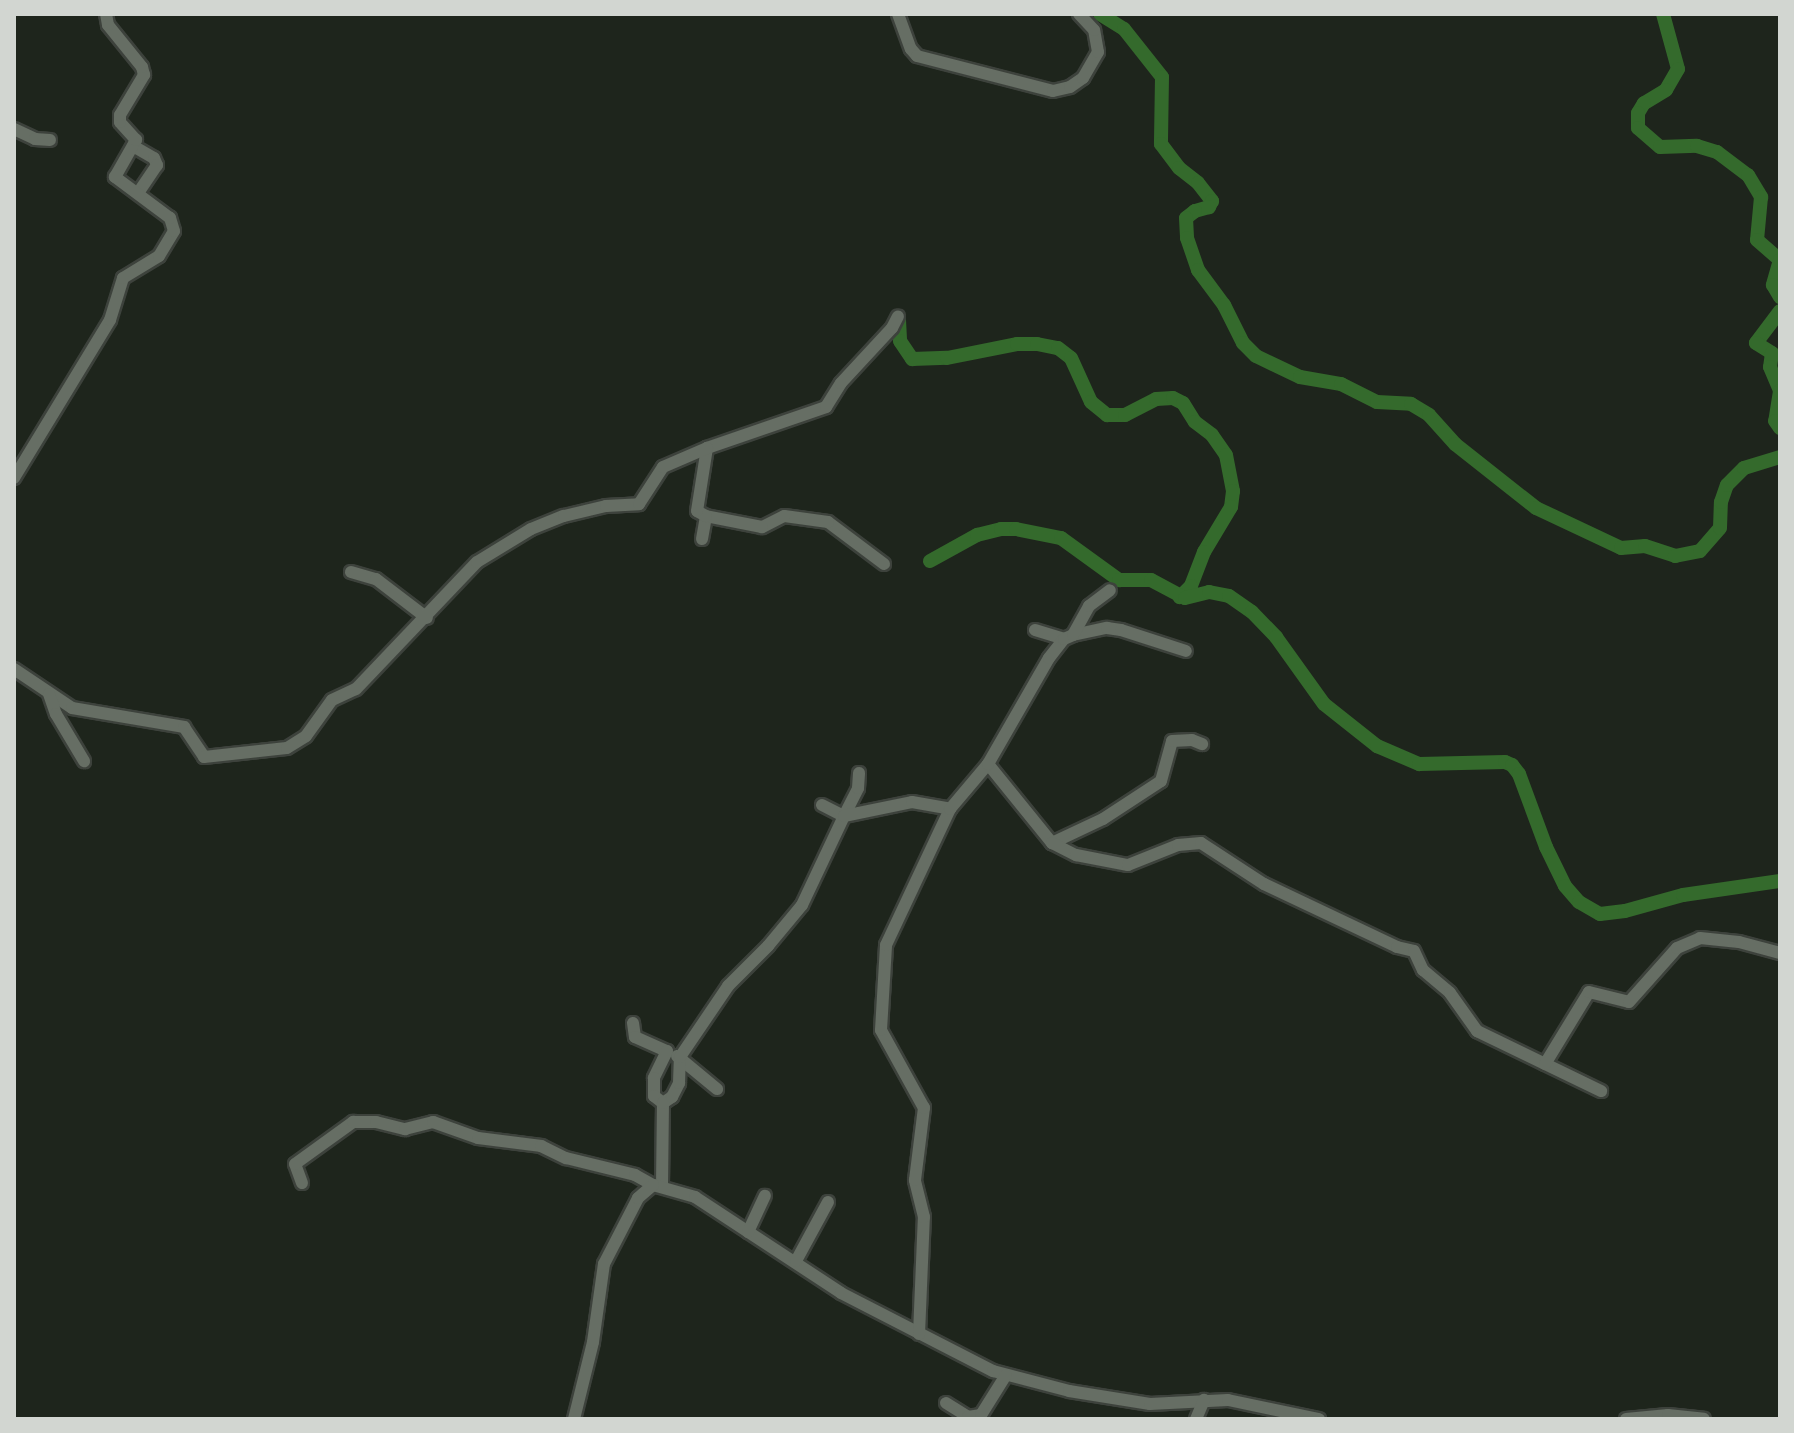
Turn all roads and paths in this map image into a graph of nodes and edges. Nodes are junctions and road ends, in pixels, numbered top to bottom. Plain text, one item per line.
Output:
1 (106, 14) edge
2 (898, 14) edge
3 (1079, 14) edge
4 (14, 129) edge
5 (50, 140) dead end
6 (133, 146) junction
7 (138, 193) junction
8 (898, 316) dead end
9 (707, 448) junction
10 (14, 478) edge
11 (706, 516) junction
12 (702, 539) dead end
13 (884, 564) dead end
14 (351, 572) dead end
15 (1110, 590) dead end
16 (427, 618) junction
17 (1035, 630) dead end
18 (1068, 637) junction
19 (1186, 651) dead end
20 (14, 669) edge
21 (49, 694) junction
22 (1202, 744) dead end
23 (84, 761) dead end
24 (988, 764) junction
25 (859, 773) dead end
26 (822, 805) dead end
27 (950, 809) junction
28 (844, 816) junction
29 (1052, 843) junction
30 (1780, 953) edge
31 (633, 1023) dead end
32 (667, 1051) junction
33 (680, 1057) junction
34 (1545, 1064) junction
35 (717, 1089) dead end
36 (1601, 1091) dead end
37 (663, 1103) junction
38 (302, 1183) dead end
39 (657, 1186) junction
40 (765, 1196) dead end
41 (828, 1202) dead end
42 (748, 1232) junction
43 (796, 1261) junction
44 (919, 1334) junction
45 (1006, 1375) junction
46 (1204, 1400) junction
47 (946, 1403) dead end
48 (1667, 1417) edge
49 (574, 1419) edge
50 (1196, 1419) edge
51 (1319, 1419) edge
52 (1626, 1419) edge
53 (1704, 1419) edge

1 - 6 street
2 - 3 street
4 - 5 street
6 - 7 street
6 - 7 street
7 - 10 street
8 - 9 street
9 - 11 street
9 - 16 street
11 - 12 street
11 - 13 street
14 - 16 street
15 - 18 street
16 - 21 street
17 - 18 street
18 - 19 street
18 - 24 street
20 - 21 street
21 - 23 street
22 - 29 street
24 - 27 street
24 - 29 street
25 - 28 street
26 - 28 street
27 - 28 street
27 - 44 street
28 - 33 street
29 - 34 street
30 - 34 street
31 - 32 street
32 - 33 street
32 - 37 street
33 - 35 street
33 - 37 street
34 - 36 street
37 - 39 street
38 - 39 street
39 - 42 street
39 - 49 street
40 - 42 street
41 - 43 street
42 - 43 street
43 - 44 street
44 - 45 street
45 - 46 street
45 - 47 street
46 - 50 street
46 - 51 street
48 - 52 street
48 - 53 street

